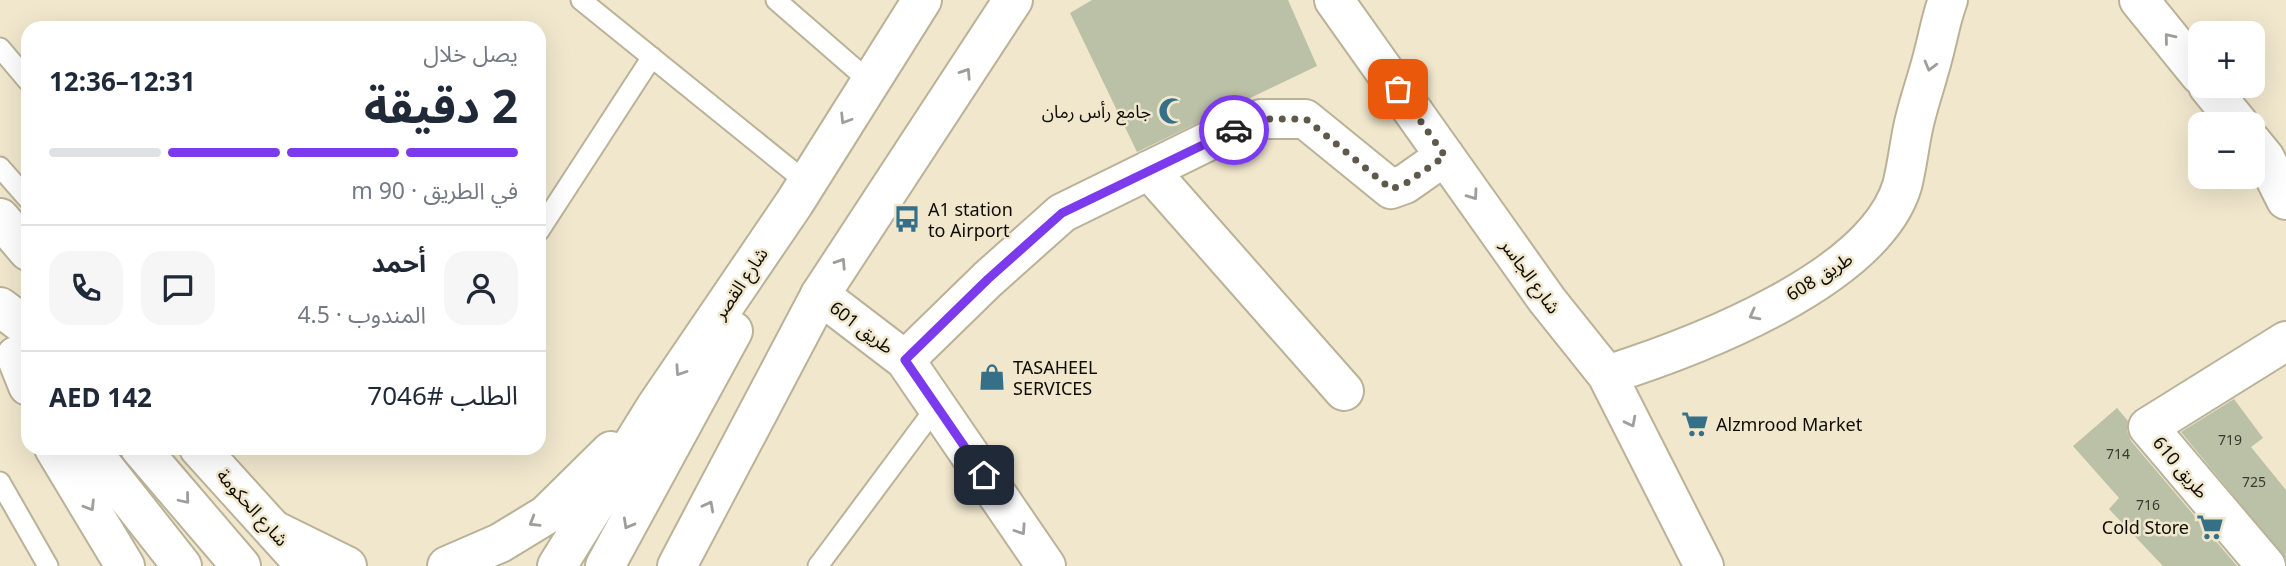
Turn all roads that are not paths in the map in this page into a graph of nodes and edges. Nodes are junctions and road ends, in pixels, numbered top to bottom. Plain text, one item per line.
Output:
1 (581, 0) edge
2 (776, 0) edge
3 (1334, 0) edge
4 (1948, 0) edge
5 (2140, 0) edge
6 (918, 3) edge
7 (1013, 5) edge
8 (0, 48) edge
9 (652, 57) junction
10 (2188, 60) edge
11 (21, 73) edge
12 (869, 81) junction
13 (2218, 98) edge
14 (2229, 112) edge
15 (1445, 156) junction
16 (2265, 158) edge
17 (0, 167) edge
18 (1149, 170) junction
19 (21, 191) edge
20 (800, 192) junction
21 (2286, 200) edge
22 (0, 218) edge
23 (546, 220) edge
24 (21, 243) edge
25 (820, 295) junction
26 (0, 307) edge
27 (2286, 341) edge
28 (20, 356) edge
29 (905, 360) junction
30 (1607, 375) junction
31 (1343, 391) dead end
32 (937, 406) junction
33 (655, 408) junction
34 (58, 455) edge
35 (95, 455) edge
36 (146, 455) edge
37 (205, 455) edge
38 (0, 482) edge
39 (274, 530) junction
40 (48, 566) edge
41 (125, 566) edge
42 (182, 566) edge
43 (241, 566) edge
44 (306, 566) edge
45 (347, 566) edge
46 (447, 566) edge
47 (557, 566) edge
48 (606, 566) edge
49 (677, 566) edge
50 (818, 566) edge
51 (1046, 566) edge
52 (1704, 566) edge
53 (2266, 566) edge

1 - 9 lane
2 - 12 lane
3 - 15 street, شارع الجاسر
4 -> 30 street, طريق 608
10 -> 5 street
6 - 12 street, شارع القصر
25 -> 7 street
8 - 11 lane
9 - 20 lane
9 - 23 lane
12 -> 20 street, شارع القصر
13 - 14 street
15 - 18 street
15 -> 30 street, شارع الجاسر
16 - 21 street
17 - 19 lane
18 - 29 street
18 - 31 street
20 -> 33 street, شارع القصر
20 -> 48 street
22 - 24 street
25 - 29 street, طريق 601
49 -> 25 street
26 - 28 street
27 - 53 street, طريق 610
29 - 32 street, طريق 601
30 -> 52 street, شارع الجاسر
32 - 50 lane
32 -> 51 street, طريق 601
33 -> 46 street
33 - 47 street, شارع القصر
34 -> 41 street
35 - 42 street
36 -> 43 street
37 - 39 street, شارع الحكومة
38 - 40 lane
39 - 44 street, شارع الحكومة
39 - 45 street

